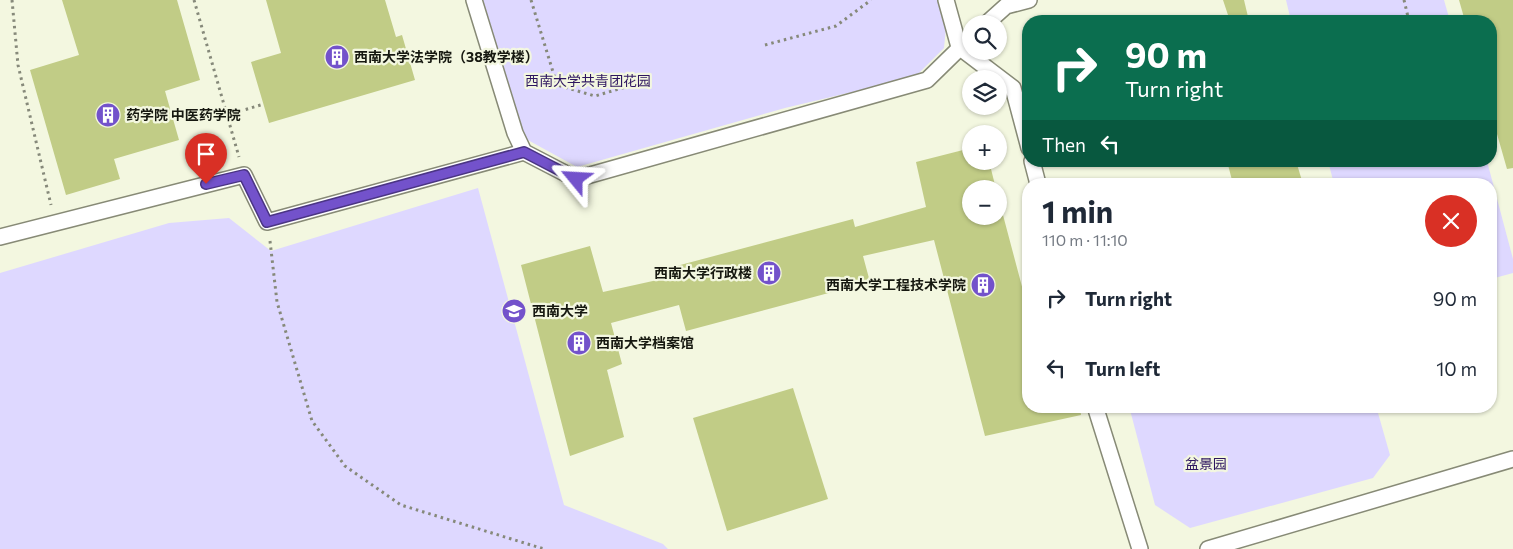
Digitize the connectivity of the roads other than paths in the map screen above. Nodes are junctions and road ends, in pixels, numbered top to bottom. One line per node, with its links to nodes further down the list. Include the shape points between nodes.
1 (474, 0): 8 (lane, via 515,133)
2 (946, 0): 6 (lane)
3 (1029, 0): 4 (lane, via 1006,6)
4 (996, 15)
5 (962, 44): 6 (lane)
6 (959, 47): 7 (lane, via 1013,88); 8 (lane, via 927,80 576,179)
7 (1022, 122)
8 (524, 152): 9 (lane, via 267,222 244,175)
9 (0, 236)
10 (1098, 413): 12 (lane)
11 (1513, 459): 13 (lane)
12 (1140, 549)
13 (1208, 549)

